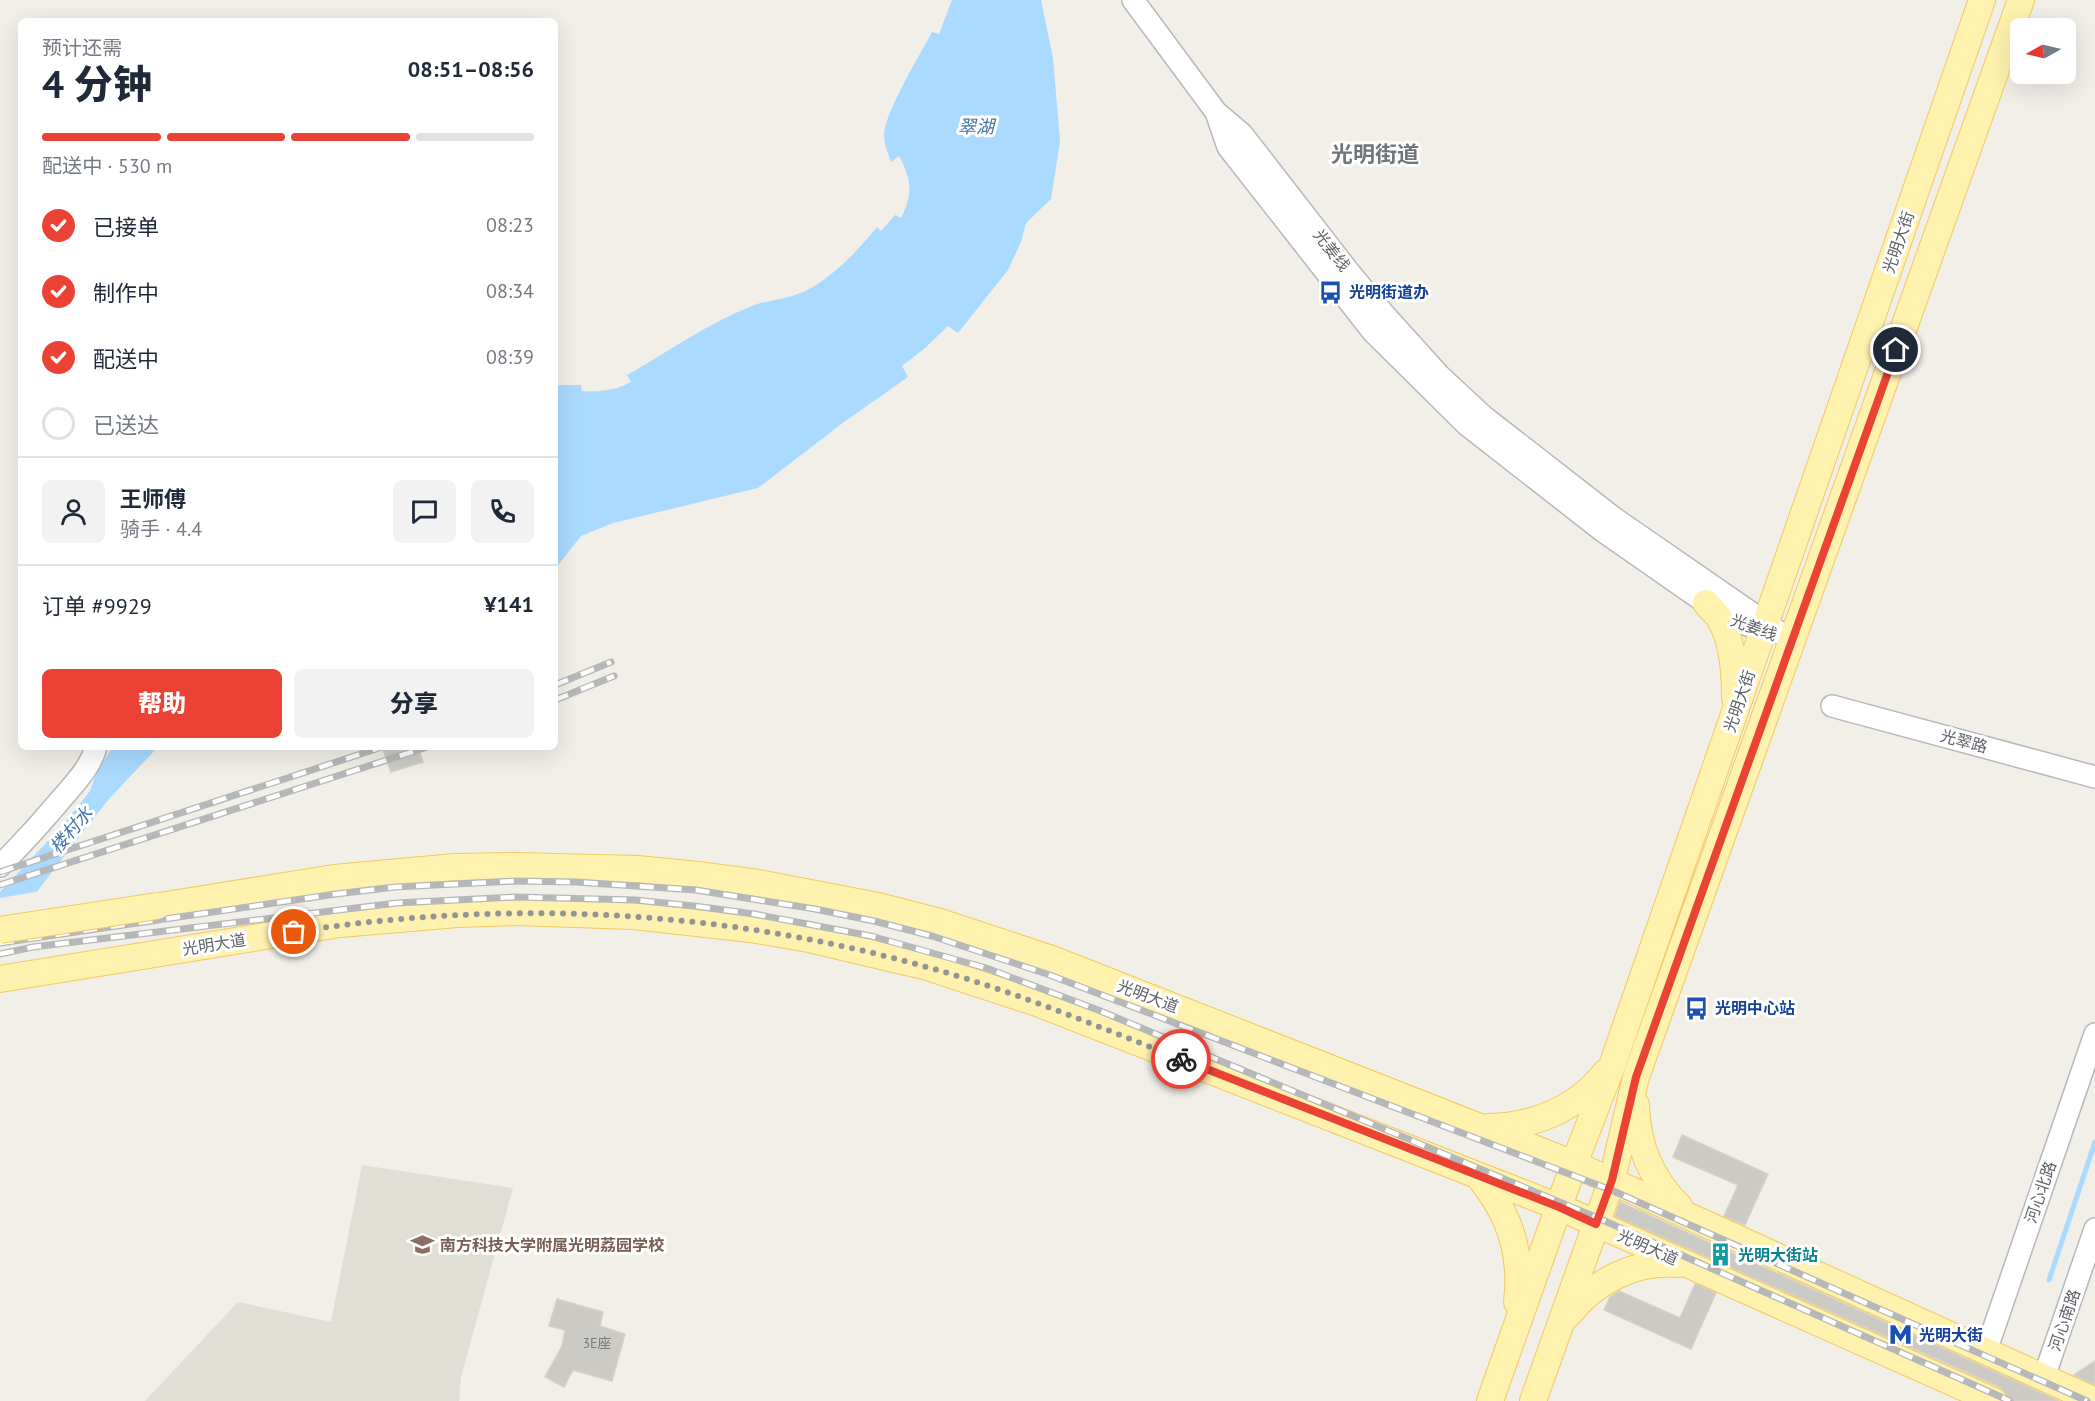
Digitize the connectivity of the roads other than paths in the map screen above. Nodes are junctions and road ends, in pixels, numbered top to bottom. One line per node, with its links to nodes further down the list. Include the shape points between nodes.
1 (1132, 0): 4 (street, 光姜线)
2 (1982, 0): 6 (main road, 光明大街)
3 (2021, 0): 7 (main road, 光明大街)
4 (1216, 112): 5 (street, 光姜线, via 1228,147 1373,332 1426,387 1467,425 1604,532); 6 (street, 光姜线, via 1242,134 1383,313 1457,392 1614,518)
5 (1706, 603): 6 (street, 光姜线, via 1726,617); 9 (main road, via 1726,634 1735,682)
6 (1765, 627): 7 (street, 光姜线); 9 (main road, 光明大街)
7 (1792, 641): 19 (main road, 光明大街)
8 (1832, 706): 11 (street, 光翠路)
9 (1735, 712): 18 (main road, 光明大街)
10 (95, 750): 12 (street, via 82,775)
11 (2095, 777)
12 (0, 866)
13 (157, 906): 15 (main road, bridge)
14 (30, 926): 20 (main road, 光明大道, via 334,878 455,867 627,869 758,883 878,906 995,939)
15 (0, 930)
16 (0, 979): 22 (main road, 光明大道, via 340,924 457,914 622,915 693,921 867,951 981,983)
17 (2095, 1034): 31 (street, 河心北路)
18 (1613, 1064): 20 (main road, via 1587,1092 1556,1113 1519,1125); 21 (main road, 光明大街)
19 (1636, 1077): 23 (main road, 光明大街); 25 (main road, via 1636,1109 1647,1161 1670,1198)
20 (1481, 1127): 21 (main road, 光明大道)
21 (1574, 1164): 23 (main road, 光明大道); 24 (main road, 光明大街)
22 (1477, 1175): 24 (main road, 光明大道); 29 (main road, via 1498,1203 1515,1244 1519,1270)
23 (1612, 1180): 25 (main road, 光明大道); 26 (main road, 光明大街)
24 (1559, 1207): 26 (main road, 光明大道); 29 (main road, 光明大街)
25 (1690, 1216): 31 (main road, 光明大道)
26 (1596, 1224): 28 (main road, 光明大道); 30 (main road, 光明大街)
27 (2095, 1229): 32 (street, 河心南路)
28 (1689, 1265): 30 (main road, via 1650,1265 1613,1277 1576,1305); 35 (main road, 光明大道)
29 (1516, 1328): 33 (main road, 光明大街)
30 (1558, 1331): 34 (main road, 光明大街)
31 (1986, 1351): 32 (main road, 光明大道)
32 (2044, 1377): 36 (main road, 光明大道)
33 (1490, 1401)
34 (1533, 1401)
35 (1993, 1401)
36 (2095, 1401)

